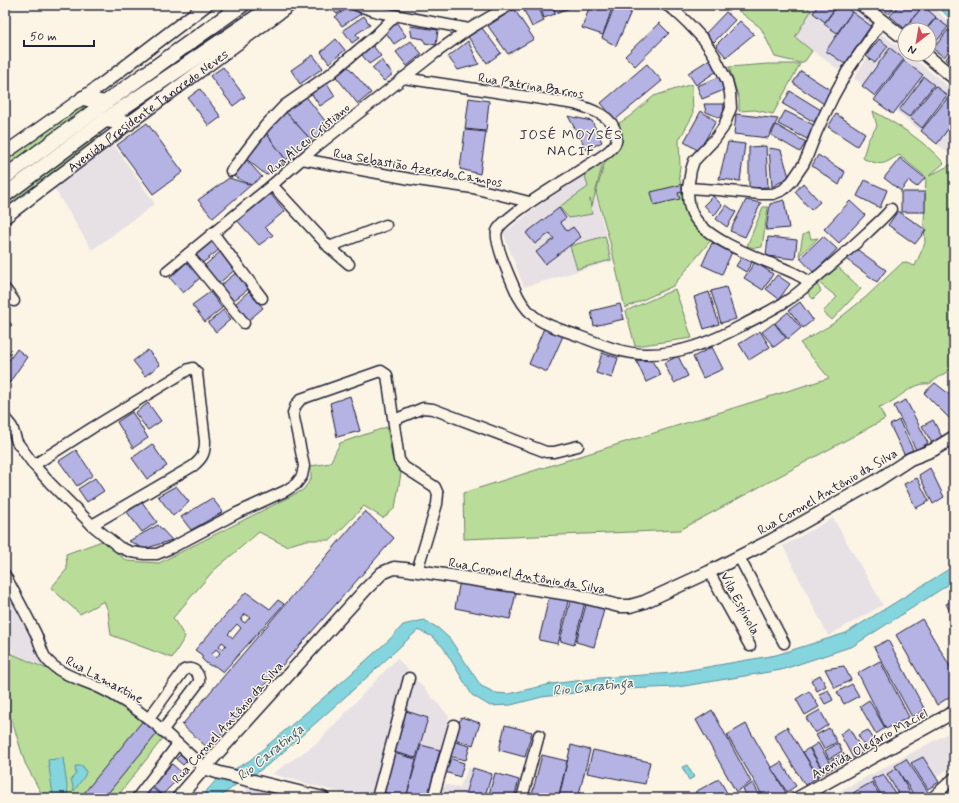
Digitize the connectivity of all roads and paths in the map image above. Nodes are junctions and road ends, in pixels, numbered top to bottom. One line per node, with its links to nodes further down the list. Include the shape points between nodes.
1 (206, 5): 16 (main road)
2 (242, 5): 17 (highway)
3 (274, 5): 18 (highway, Avenida Presidente Tancredo Neves)
4 (290, 5): 19 (main road, Avenida Presidente Tancredo Neves)
5 (356, 5): 9 (street)
6 (510, 5): 11 (street, Rua Alceu Cristiano)
7 (666, 5): 25 (street, via 704,40 727,81 730,93 730,108 723,128 694,161)
8 (862, 5): 10 (main road)
9 (395, 16): 11 (street); 22 (street, via 330,74 285,105)
10 (882, 21): 12 (main road); 25 (street, via 848,70 833,97 803,165 783,190 773,194 760,194)
11 (469, 29): 14 (street, Rua Alceu Cristiano)
12 (897, 33)
13 (935, 62): 15 (main road)
14 (403, 78): 21 (street, Rua Alceu Cristiano); 27 (street, Rua Patrina Barros, via 575,104 597,112 611,123 617,138 612,149)
15 (954, 78)
16 (83, 98): 17 (highway); 20 (main road)
17 (106, 103): 23 (highway)
18 (105, 120): 19 (highway); 26 (highway, Avenida Presidente Tancredo Neves)
19 (129, 123): 29 (main road, Avenida Presidente Tancredo Neves)
20 (5, 154)
21 (302, 159): 24 (street, Rua Alceu Cristiano); 27 (street, Rua Sebastião Azeredo Campos, via 472,188)
22 (231, 171)
23 (5, 177)
24 (272, 185): 31 (street, Rua Alceu Cristiano); 32 (street)
25 (688, 188): 36 (street, via 688,201 692,213 701,226 742,251)
26 (5, 195)
27 (529, 202): 36 (street, Rua Patrina Barros, via 503,223 496,236 498,247 519,297 535,318 547,325 613,348 646,354 674,352 704,344 770,312)
28 (891, 209): 36 (street, Rua Patrina Barros)
29 (5, 217)
30 (386, 225): 32 (street)
31 (213, 233): 33 (street, Rua Alceu Cristiano); 38 (street)
32 (330, 247): 34 (street)
33 (188, 254): 35 (street, Rua Alceu Cristiano); 40 (street)
34 (349, 264)
35 (167, 271)
36 (810, 282)
37 (5, 289): 39 (street)
38 (262, 298)
39 (14, 301)
40 (244, 323)
41 (5, 418): 45 (street, via 12,427 17,442)
42 (394, 420): 44 (street, via 423,408 432,409 546,452); 46 (street, via 387,375 381,371 301,399 296,405 293,412 304,466 302,476 296,484 285,490 157,554 131,552 119,547); 48 (street, via 399,460 404,467 436,487 438,494)
43 (954, 437): 47 (main road, Rua Coronel Antônio da Silva, via 933,450 910,459 878,480)
44 (578, 446)
45 (34, 465): 46 (street); 46 (street, via 189,369 195,370 205,441 203,456 193,466)
46 (92, 525)
47 (739, 557): 49 (main road, Rua Coronel Antônio da Silva); 51 (street)
48 (417, 571): 49 (main road, Rua Coronel Antônio da Silva, via 575,595 619,606 644,602); 61 (main road, Rua Coronel Antônio da Silva, via 394,568 382,573)
49 (709, 572): 52 (street, Vila Espínola)
50 (5, 575): 55 (street, Rua Lamartine, via 46,657 56,667 123,700)
51 (784, 643)
52 (750, 646)
53 (409, 678): 66 (street)
54 (954, 712): 56 (main road, Avenida Olegário Maciel)
55 (149, 718): 58 (street, Rua Lamartine); 58 (street, via 184,670 188,668 198,673 199,682)
56 (948, 720): 69 (main road, Avenida Olegário Maciel)
57 (454, 725): 67 (street)
58 (162, 731): 60 (street, Rua Lamartine)
59 (539, 735): 68 (street)
60 (178, 744): 61 (street, Rua Lamartine); 63 (street)
61 (209, 770): 64 (main road, Rua Coronel Antônio da Silva); 65 (main road)
62 (954, 778): 70 (street)
63 (137, 798)
64 (178, 798)
65 (319, 798)
66 (377, 798)
67 (433, 798)
68 (522, 798)
69 (798, 798)
70 (932, 798)

